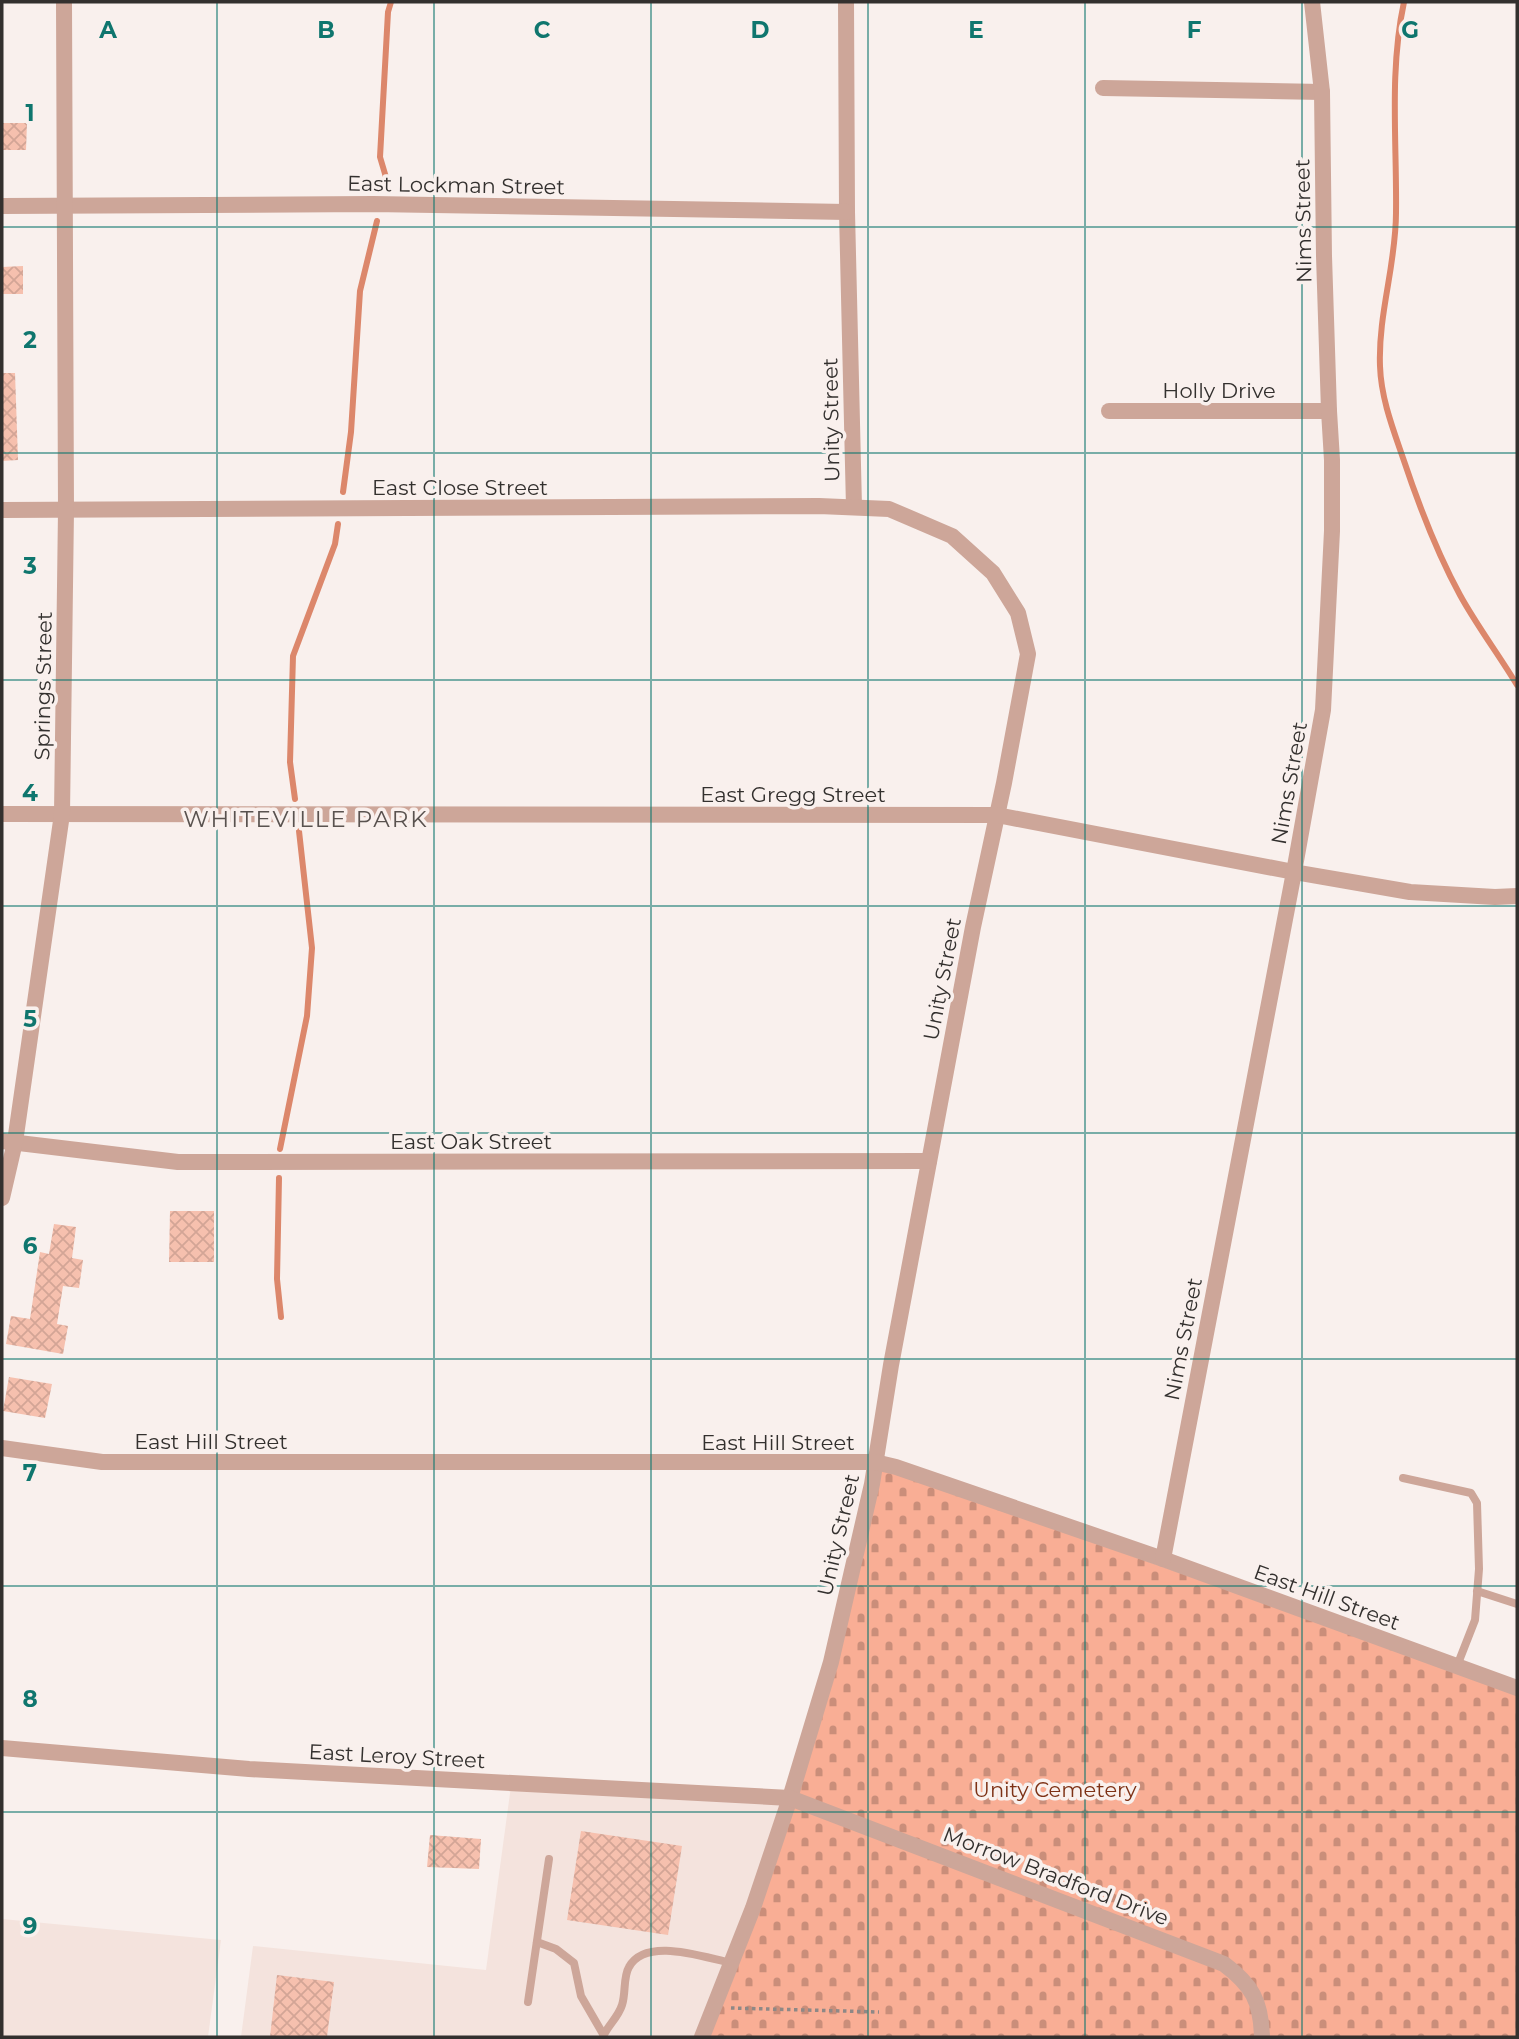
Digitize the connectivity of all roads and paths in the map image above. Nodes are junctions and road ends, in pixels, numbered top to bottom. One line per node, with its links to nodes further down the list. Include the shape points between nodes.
1 (64, 2): 7 (street, Springs Street)
2 (846, 2): 8 (street, Unity Street)
3 (1312, 2): 5 (street, Nims Street)
4 (1103, 88): 5 (street)
5 (1322, 92): 10 (street, Nims Street)
6 (2, 206): 7 (street, East Lockman Street)
7 (64, 206): 8 (street, East Lockman Street, via 373,204); 13 (street, Springs Street)
8 (847, 212): 11 (street, Unity Street)
9 (1110, 411): 10 (street, Holly Drive)
10 (1329, 411): 17 (street, Nims Street, via 1332,531 1323,710)
11 (854, 507): 13 (street, East Close Street); 16 (street, Unity Street, via 889,509 952,536 992,573 1018,613 1028,653)
12 (2, 510): 13 (street, East Close Street)
13 (66, 510): 15 (street, Springs Street)
14 (2, 814): 15 (street, East Gregg Street)
15 (62, 814): 16 (street, East Gregg Street); 19 (street, Springs Street)
16 (998, 815): 17 (street, East Gregg Street); 20 (street, Unity Street)
17 (1294, 872): 18 (street, East Gregg Street, via 1410,892); 25 (street, Nims Street)
18 (1517, 896)
19 (8, 1142): 20 (street, East Oak Street, via 178,1162); 21 (street, Springs Street)
20 (929, 1161): 23 (street, Unity Street)
21 (2, 1198)
22 (2, 1448): 23 (street, East Hill Street, via 102,1462)
23 (875, 1462): 25 (street, East Hill Street); 31 (street, Unity Street, via 831,1662)
24 (1403, 1478): 26 (lane, via 1471,1493 1478,1503)
25 (1163, 1559): 28 (street, East Hill Street)
26 (1477, 1591): 27 (lane); 28 (lane, via 1475,1620)
27 (1517, 1604)
28 (1457, 1666): 29 (street, East Hill Street)
29 (1517, 1688)
30 (2, 1748): 31 (street, East Leroy Street, via 249,1769)
31 (790, 1798): 34 (street, Unity Street); 40 (street, Morrow Bradford Drive, via 1224,1964 1253,1992)
32 (549, 1859): 33 (lane)
33 (537, 1942): 35 (lane); 38 (lane, via 556,1949 573,1963 581,1996)
34 (732, 1963): 36 (street, Unity Street); 38 (lane, via 662,1950 636,1958 628,1968 617,2017)
35 (528, 2002)
36 (714, 2008): 37 (path); 39 (street, Unity Street)
37 (879, 2012)
38 (603, 2036)
39 (702, 2037)
40 (1262, 2037)

